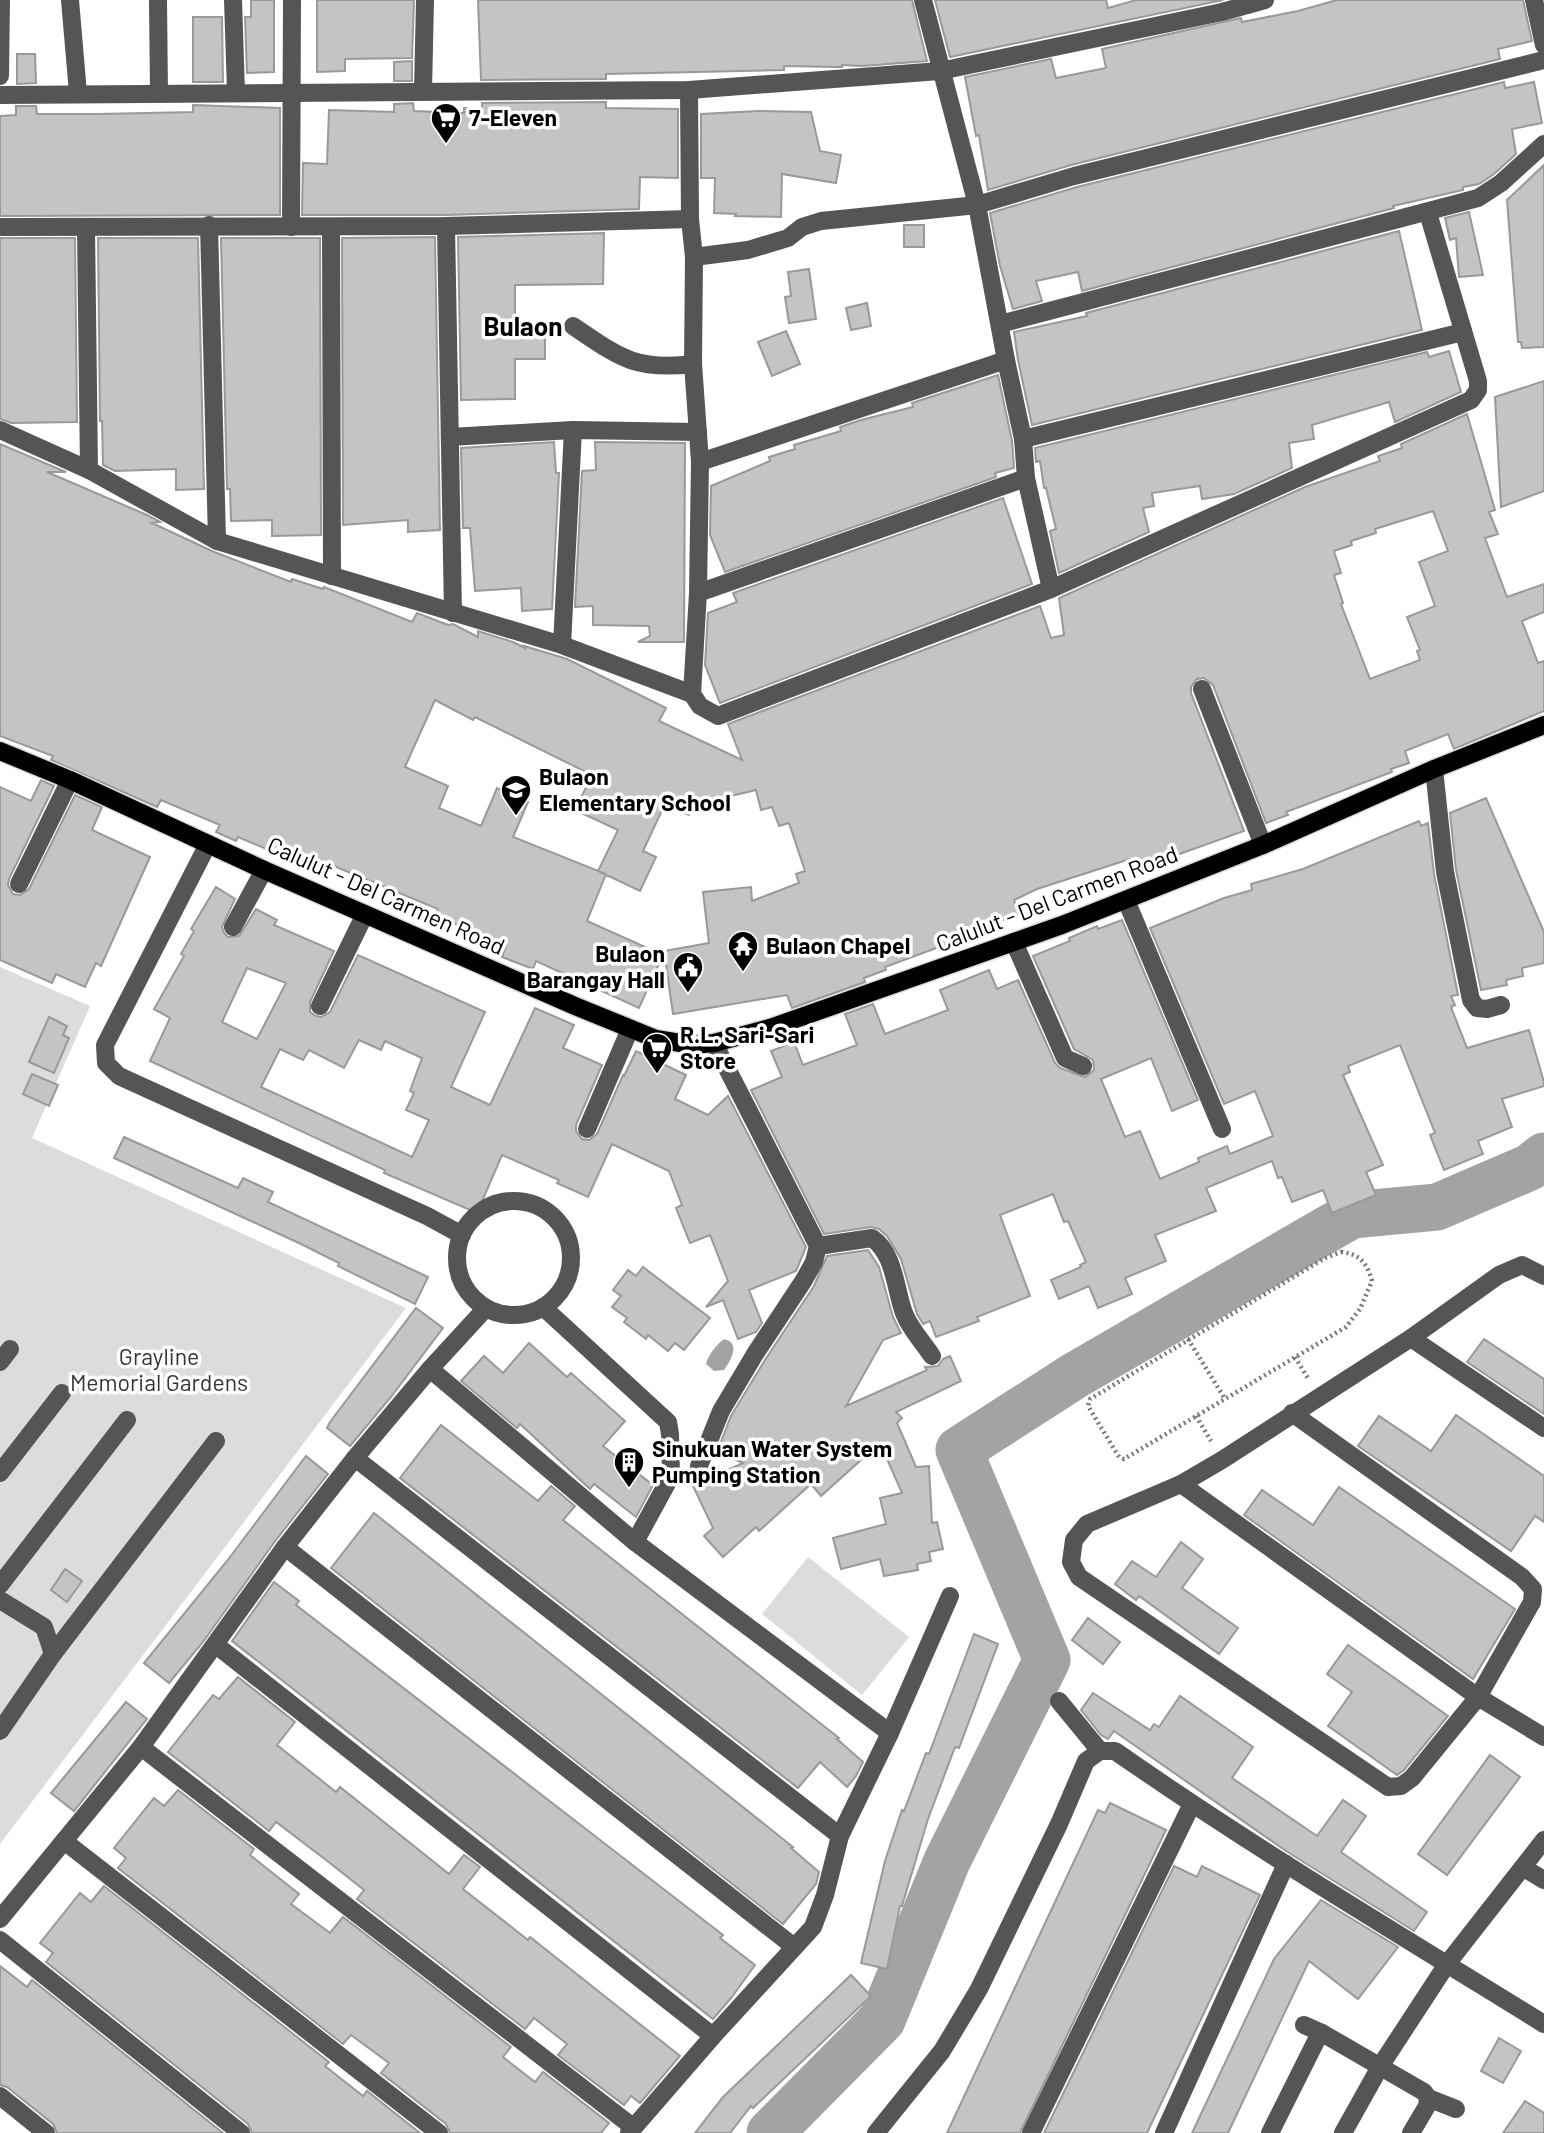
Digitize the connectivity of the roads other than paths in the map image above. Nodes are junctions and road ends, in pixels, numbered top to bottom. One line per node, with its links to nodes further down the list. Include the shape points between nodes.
1 (1, 0): 13 (street)
2 (70, 0): 18 (street)
3 (158, 0): 19 (street)
4 (233, 0): 16 (street)
5 (292, 0): 17 (street)
6 (425, 0): 15 (street)
7 (923, 0): 12 (street)
8 (1265, 0): 12 (street)
9 (1534, 0): 10 (street)
10 (1544, 45)
11 (1544, 60): 22 (street, via 1074,176)
12 (940, 71): 14 (street); 22 (street)
13 (0, 76)
14 (689, 90): 15 (street); 24 (street)
15 (423, 91): 17 (street)
16 (236, 92): 17 (street); 19 (street)
17 (292, 92): 28 (street)
18 (78, 93): 19 (street); 20 (street)
19 (159, 93)
20 (0, 95)
21 (1544, 144): 23 (street, via 1502,183 1478,198)
22 (977, 205): 31 (street, via 821,221 762,246); 32 (street)
23 (1429, 213): 32 (street); 34 (street)
24 (690, 219): 26 (street); 31 (street)
25 (209, 225): 28 (street); 29 (street); 45 (street)
26 (446, 226): 30 (street); 40 (street)
27 (0, 227): 29 (street)
28 (291, 227): 30 (street)
29 (86, 228): 43 (street)
30 (331, 228): 46 (street)
31 (694, 257): 36 (street)
32 (1000, 324): 35 (street)
33 (573, 326): 36 (street, via 634,362 665,368)
34 (1463, 332): 41 (street); 47 (street, via 1478,381 1479,390 1471,400)
35 (1006, 360): 41 (street); 42 (street)
36 (693, 364): 39 (street)
37 (0, 430): 43 (street)
38 (573, 430): 39 (street); 40 (street); 50 (street)
39 (698, 432): 42 (street)
40 (450, 437): 49 (street)
41 (1023, 439): 44 (street)
42 (700, 462): 48 (street)
43 (89, 470): 45 (street)
44 (1026, 478): 47 (street); 48 (street)
45 (217, 541): 46 (street)
46 (332, 576): 49 (street)
47 (1051, 589): 52 (street, via 718,716 700,706)
48 (698, 593): 52 (street)
49 (453, 613): 50 (street)
50 (562, 645): 52 (street)
51 (1202, 689): 58 (street)
52 (692, 694)
53 (1544, 725): 55 (main road, Calulut - Del Carmen Road)
54 (0, 751): 56 (main road, Calulut - Del Carmen Road)
55 (1434, 769): 58 (main road, Calulut - Del Carmen Road); 65 (street, via 1445,872 1471,1000 1478,1008)
56 (70, 780): 57 (main road, Calulut - Del Carmen Road); 60 (street)
57 (208, 844): 59 (main road, Calulut - Del Carmen Road); 72 (street, via 105,1045 106,1062 119,1076)
58 (1263, 845): 61 (main road, Calulut - Del Carmen Road)
59 (264, 870): 62 (main road, Calulut - Del Carmen Road); 63 (street)
60 (19, 884)
61 (1126, 900): 64 (main road, Calulut - Del Carmen Road); 71 (street)
62 (365, 914): 66 (street); 67 (main road, Calulut - Del Carmen Road)
63 (233, 927)
64 (1014, 942): 68 (main road, Calulut - Del Carmen Road, via 770,1028); 69 (street, via 1065,1058)
65 (1502, 1005)
66 (320, 1006)
67 (630, 1029): 68 (main road, Calulut - Del Carmen Road, via 678,1043); 70 (street)
68 (714, 1043): 73 (street)
69 (1083, 1066)
70 (587, 1129)
71 (1222, 1129)
72 (462, 1235): 75 (street, via 475,1216 495,1204 517,1201 540,1207 554,1217 565,1231 571,1265 556,1297); 76 (street, via 457,1262 466,1289)
73 (818, 1246): 78 (street, via 872,1238 884,1246 904,1313); 86 (street, via 804,1280 721,1411)
74 (1544, 1276): 77 (street, via 1522,1265 1499,1275)
75 (543, 1307): 76 (street, via 524,1314); 89 (street, via 667,1422 671,1476)
76 (486, 1308): 79 (street)
77 (1411, 1338): 81 (street); 83 (street)
78 (932, 1356)
79 (430, 1368): 85 (street); 89 (street)
80 (62, 1393): 87 (street)
81 (1292, 1413): 88 (street); 96 (street, via 1533,1589 1532,1602)
82 (127, 1420): 91 (street)
83 (1544, 1428)
84 (216, 1441): 95 (street)
85 (355, 1458): 90 (street); 104 (street)
86 (699, 1466)
87 (0, 1473)
88 (1181, 1484): 96 (street); 96 (street, via 1087,1524 1074,1540 1071,1562 1079,1577 1388,1787 1401,1786 1412,1778)
89 (635, 1542): 99 (street)
90 (285, 1547): 94 (street); 112 (street)
91 (0, 1585)
92 (950, 1595): 99 (street)
93 (0, 1600): 95 (street, via 44,1627)
94 (216, 1645): 101 (street); 117 (street)
95 (53, 1654): 98 (street)
96 (1478, 1697): 100 (street)
97 (1059, 1701): 102 (street)
98 (0, 1731)
99 (890, 1733): 104 (street)
100 (1544, 1737)
101 (141, 1747): 106 (street); 122 (street)
102 (1100, 1751): 103 (street, via 1115,1751); 126 (street, via 1086,1761 990,1965 948,2041)
103 (1192, 1804): 107 (street); 127 (street)
104 (840, 1836): 112 (street, via 813,1927)
105 (1544, 1840): 108 (street)
106 (64, 1841): 110 (street); 125 (street)
107 (1286, 1864): 113 (street); 128 (street)
108 (1524, 1868): 109 (street); 113 (street)
109 (1544, 1880)
110 (0, 1919)
111 (0, 1940): 124 (street)
112 (793, 1946): 117 (street)
113 (1447, 1964): 114 (street); 118 (street)
114 (1544, 2024)
115 (1304, 2025): 116 (street)
116 (1322, 2033): 118 (street); 129 (street)
117 (713, 2036): 122 (street)
118 (1381, 2065): 120 (street); 130 (street)
119 (0, 2096): 123 (street)
120 (1428, 2098): 121 (street); 131 (street)
121 (1457, 2109)
122 (631, 2130)
123 (46, 2133)
124 (240, 2133)
125 (439, 2133)
126 (876, 2133)
127 (1031, 2133)
128 (1164, 2133)
129 (1270, 2133)
130 (1343, 2133)
131 (1411, 2133)

